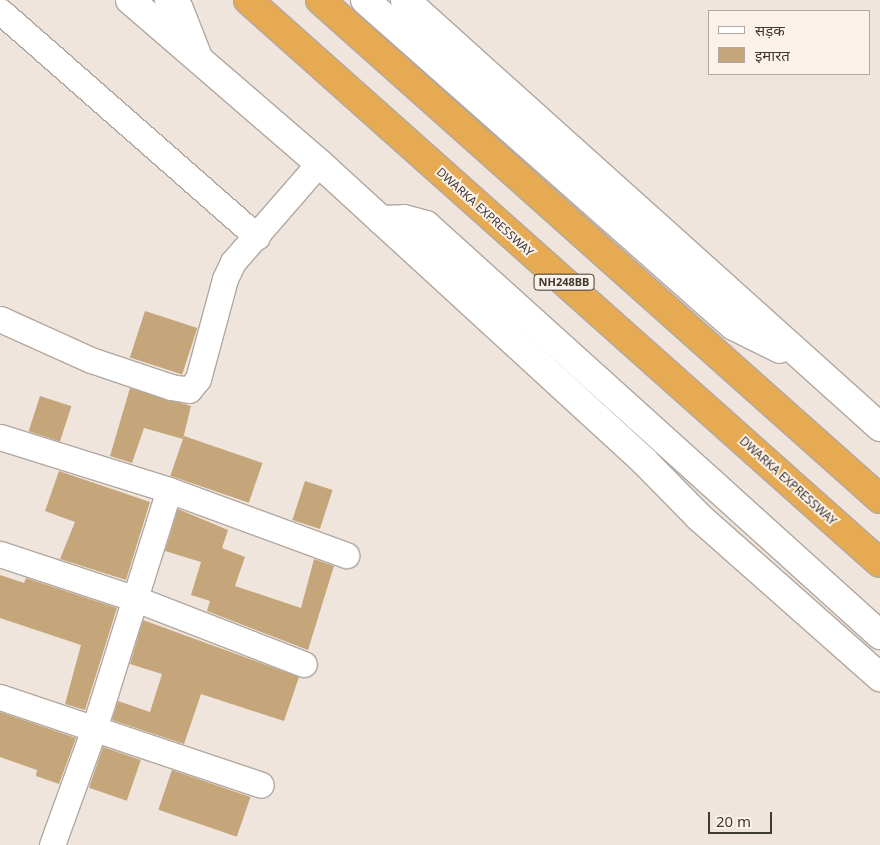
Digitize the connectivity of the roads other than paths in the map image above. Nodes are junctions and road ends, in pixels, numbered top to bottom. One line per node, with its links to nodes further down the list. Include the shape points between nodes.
1 (130, 0): 8 (street)
2 (169, 0): 8 (street, via 179,9)
3 (248, 0): 20 (highway, DWARKA EXPRESSWAY / NH248BB)
4 (320, 0): 17 (highway)
5 (365, 0): 13 (street, via 734,326)
6 (405, 0): 13 (street)
7 (0, 11): 11 (street)
8 (199, 58): 9 (street)
9 (319, 163): 10 (street); 11 (street)
10 (381, 220): 22 (street, via 404,219 426,225); 24 (street, via 645,462 699,517)
11 (257, 237): 12 (street, via 242,251 225,279 198,379 188,390 171,388 91,360)
12 (0, 319)
13 (811, 364): 14 (street)
14 (880, 426)
15 (0, 438): 16 (street)
16 (169, 490): 19 (street); 21 (street)
17 (880, 499)
18 (0, 554): 21 (street)
19 (346, 555)
20 (880, 563)
21 (136, 599): 23 (street); 26 (street)
22 (880, 635)
23 (304, 664)
24 (880, 677)
25 (0, 697): 26 (street)
26 (94, 729): 27 (street); 28 (street)
27 (261, 785)
28 (58, 844)

